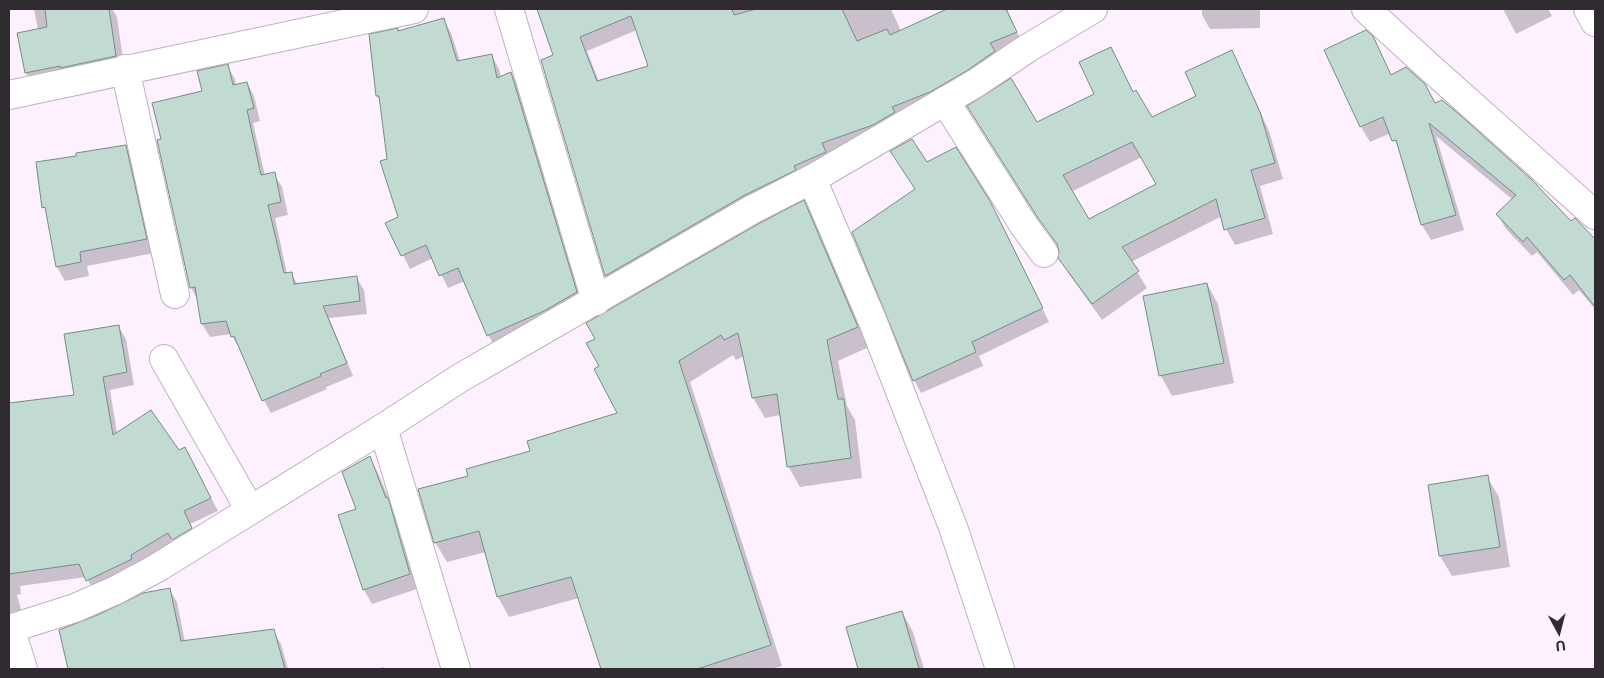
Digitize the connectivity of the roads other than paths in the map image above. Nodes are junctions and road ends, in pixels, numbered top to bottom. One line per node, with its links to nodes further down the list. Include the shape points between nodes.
1 (414, 9): 7 (street)
2 (509, 9): 14 (street)
3 (1093, 9): 9 (street)
4 (1366, 9): 11 (street)
5 (1588, 9): 6 (street)
6 (1595, 22)
7 (125, 70): 8 (street); 13 (street)
8 (9, 95)
9 (945, 101): 10 (street); 12 (street)
10 (812, 179): 14 (street); 21 (street, via 873,322 953,527)
11 (1595, 215)
12 (1044, 253)
13 (175, 294)
14 (596, 301): 16 (street, via 460,378)
15 (164, 359): 17 (street)
16 (383, 428): 17 (street); 20 (street)
17 (250, 510): 18 (street, via 116,590 75,608)
18 (10, 629): 19 (street)
19 (23, 669)
20 (456, 669)
21 (1000, 669)

